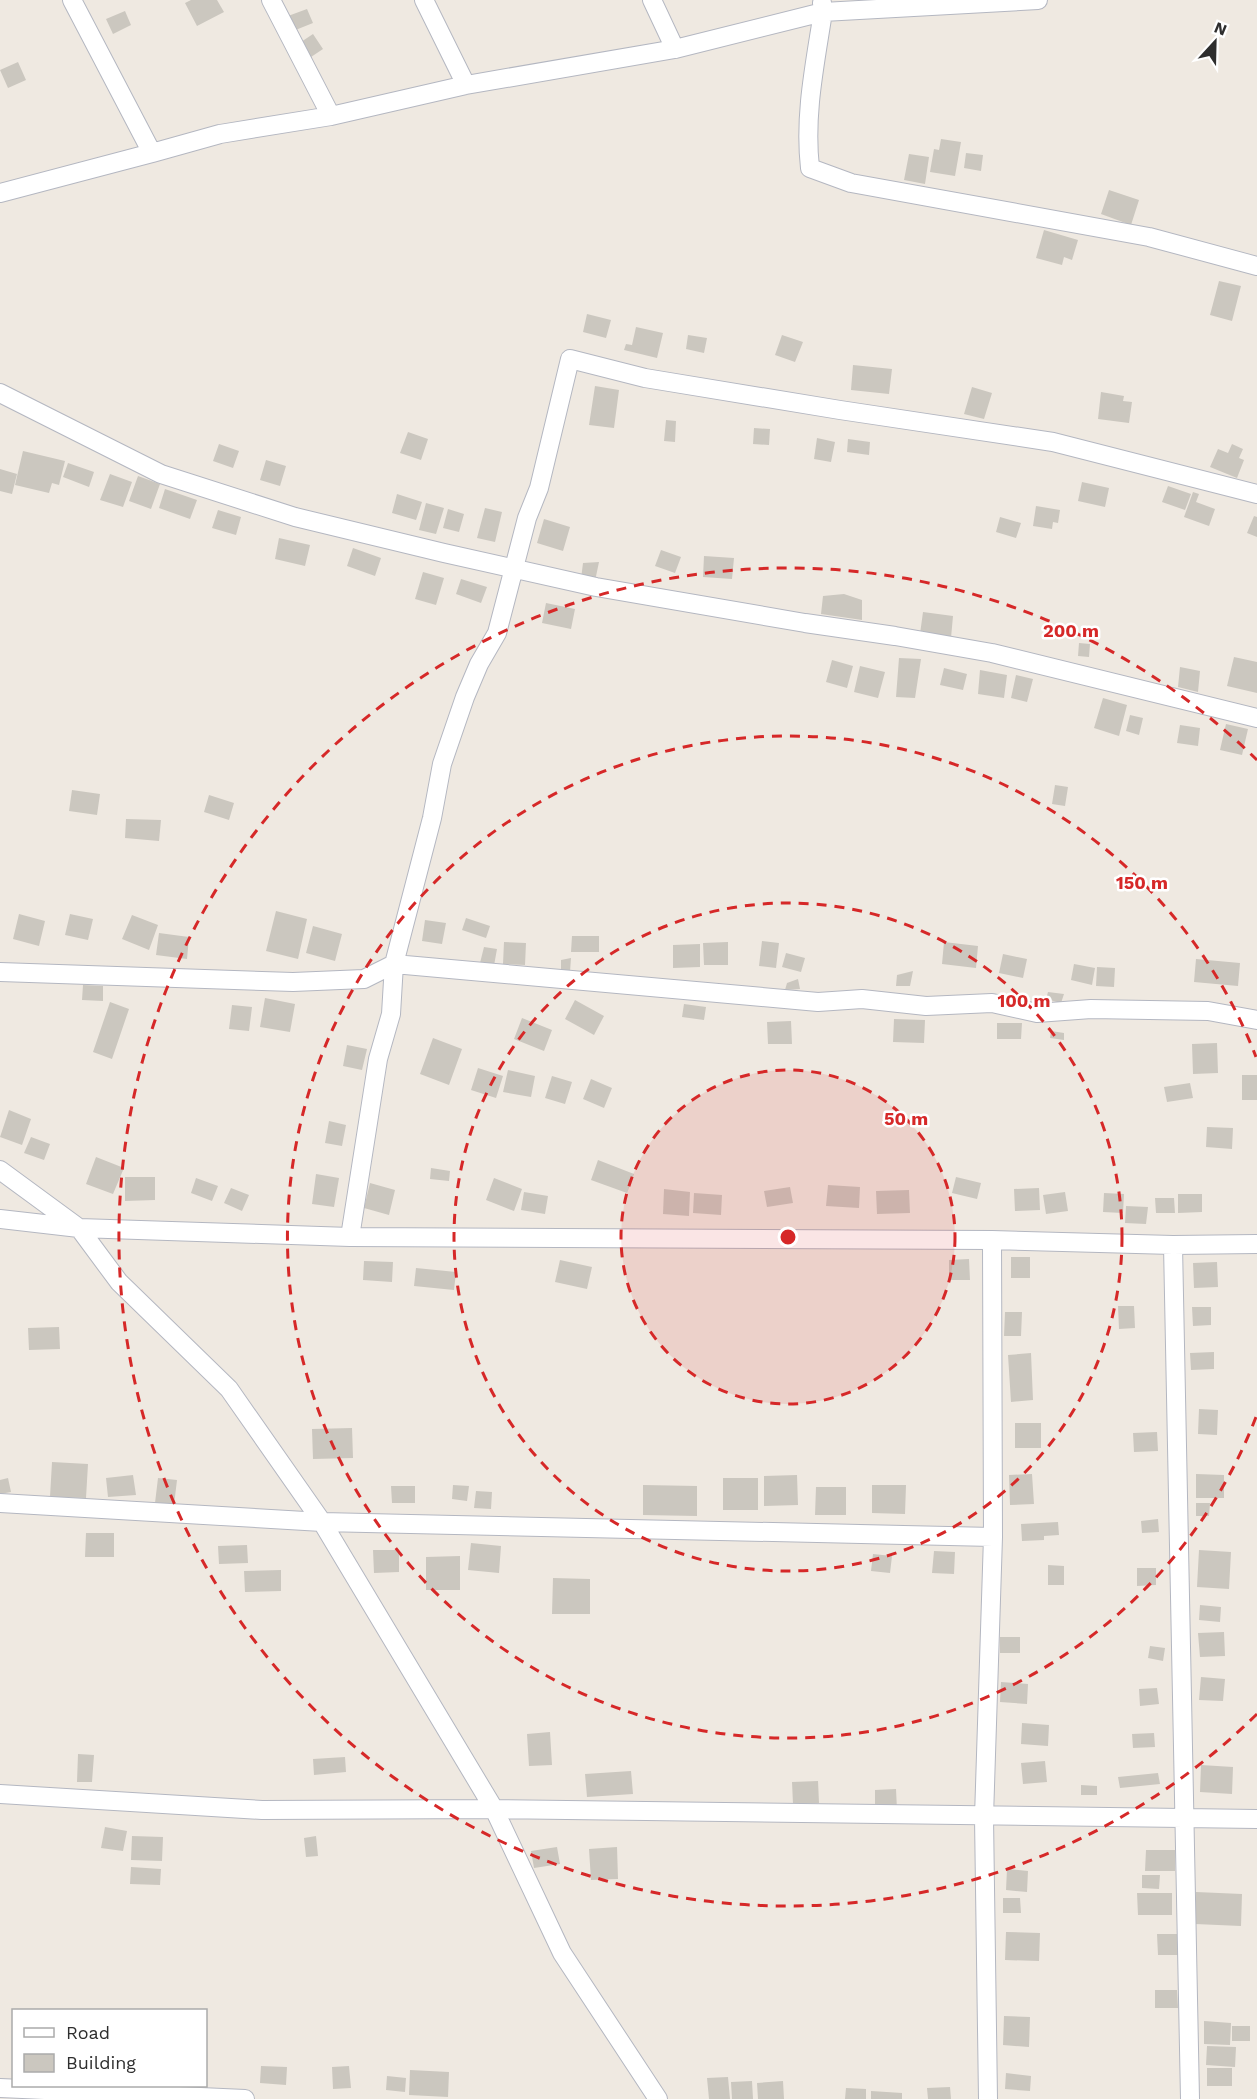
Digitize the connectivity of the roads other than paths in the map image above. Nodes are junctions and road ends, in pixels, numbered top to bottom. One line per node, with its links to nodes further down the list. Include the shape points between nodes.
1 (72, 0): 10 (street)
2 (271, 0): 9 (street)
3 (424, 0): 8 (street)
4 (652, 0): 7 (street)
5 (1038, 0): 6 (street)
6 (823, 6): 7 (street); 12 (street, via 810,89 810,168 851,183 1149,237)
7 (675, 49): 8 (street)
8 (465, 85): 9 (street)
9 (331, 116): 10 (street, via 220,134)
10 (152, 153): 11 (street)
11 (0, 193)
12 (1257, 267)
13 (0, 393): 15 (street, via 161,474 295,517)
14 (1257, 494): 15 (street, via 1053,442 656,380 570,359 539,488)
15 (513, 568): 16 (street, via 596,587 992,653); 17 (street, via 497,633 465,697 442,764)
16 (1257, 718)
17 (394, 964): 18 (street, via 364,979 293,982); 19 (street, via 818,1002 862,999 926,1006 992,1003 1036,1013 1091,1009 1208,1011); 23 (street, via 391,1014 378,1059)
18 (0, 972)
19 (1257, 1020)
20 (0, 1170): 22 (street)
21 (0, 1219): 22 (street)
22 (79, 1228): 23 (street); 28 (street, via 119,1282 229,1389)
23 (350, 1237): 24 (street)
24 (992, 1240): 26 (street); 29 (street)
25 (1257, 1244): 26 (street)
26 (1173, 1245): 33 (street)
27 (0, 1503): 28 (street)
28 (322, 1522): 29 (street); 31 (street)
29 (993, 1537): 32 (street)
30 (0, 1794): 31 (street, via 262,1809)
31 (495, 1809): 32 (street); 37 (street, via 562,1953)
32 (984, 1817): 33 (street); 38 (street)
33 (1183, 1818): 34 (street); 39 (street)
34 (1257, 1819)
35 (0, 2088): 36 (street)
36 (246, 2099)
37 (658, 2099)
38 (988, 2099)
39 (1190, 2099)

